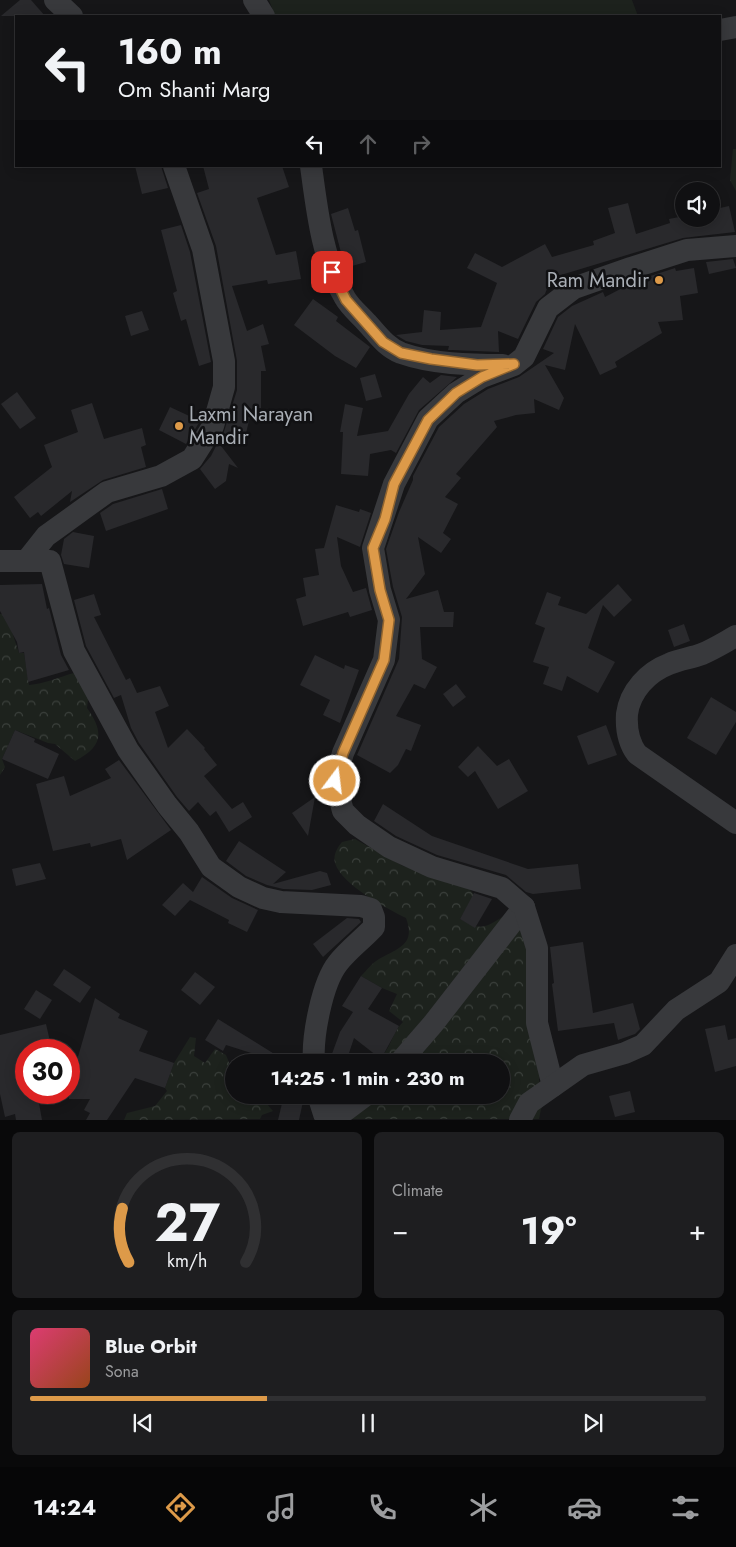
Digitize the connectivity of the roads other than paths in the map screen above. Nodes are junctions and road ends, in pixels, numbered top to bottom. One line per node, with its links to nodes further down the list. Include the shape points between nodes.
1 (55, 0): 3 (street)
2 (254, 0): 4 (street)
3 (71, 15)
4 (263, 15)
5 (736, 27): 6 (street)
6 (721, 30)
7 (174, 167): 11 (street, via 203,249 224,361 224,387 214,426 192,459 161,476 107,492 46,536)
8 (311, 167): 10 (street, via 317,210 332,272 346,300 383,342 401,353 431,359 477,365)
9 (736, 246): 10 (street, via 688,250 574,288 548,308 524,357)
10 (514, 364): 15 (street, via 482,377 456,393 428,420 394,484 373,548 389,620 384,660 343,753 335,781 343,811 357,825 390,847 432,867 502,888)
11 (27, 560): 12 (street); 17 (street, via 50,561 74,652 128,750 211,867 263,898 371,909 374,927 339,962 329,977)
12 (0, 561)
13 (736, 636): 14 (street, via 702,654 669,664 650,674 634,692 627,719 631,745 637,754)
14 (736, 823)
15 (524, 907): 18 (street); 19 (street, via 537,948 537,1023)
16 (736, 955): 19 (street, via 718,982 676,1010 643,1045 583,1065)
17 (313, 1054)
18 (407, 1054)
19 (552, 1086): 22 (street, via 528,1103)
20 (321, 1104): 21 (street, via 324,1114 346,1110)
21 (354, 1104)
22 (520, 1120)

